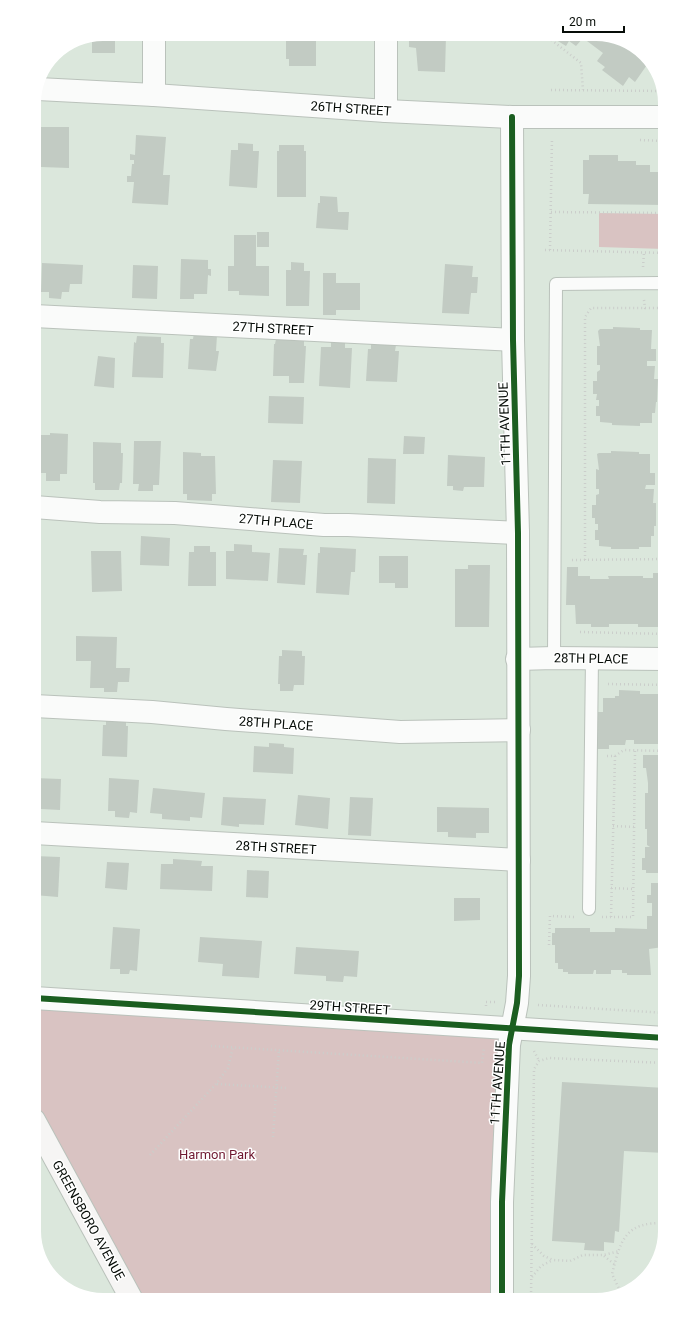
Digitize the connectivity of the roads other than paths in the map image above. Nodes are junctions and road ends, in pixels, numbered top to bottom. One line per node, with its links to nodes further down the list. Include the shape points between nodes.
1 (154, 41): 4 (street)
2 (386, 41): 5 (street)
3 (43, 89): 4 (street, 26TH STREET)
4 (154, 94): 5 (street, 26TH STREET)
5 (386, 111): 6 (street, 26TH STREET)
6 (512, 117): 7 (street, 26TH STREET); 10 (street, 11TH AVENUE)
7 (658, 117)
8 (658, 283): 13 (lane, via 556,284)
9 (41, 316): 10 (street, 27TH STREET)
10 (513, 340): 12 (street, 11TH AVENUE)
11 (41, 508): 12 (street, 27TH PLACE, via 100,512 175,513 324,525)
12 (518, 533): 15 (street, 11TH AVENUE)
13 (554, 658): 14 (street, 28TH PLACE); 15 (street, 28TH PLACE)
14 (592, 658): 16 (street, 28TH PLACE); 21 (lane)
15 (517, 659): 18 (street, 11TH AVENUE)
16 (658, 659)
17 (41, 706): 18 (street, 28TH PLACE, via 152,712 400,732)
18 (518, 730): 20 (street, 11TH AVENUE)
19 (41, 833): 20 (street, 28TH STREET)
20 (518, 860): 23 (street, 11TH AVENUE, via 519,976)
21 (588, 914)
22 (41, 998): 23 (street, 29TH STREET)
23 (513, 1028): 24 (street, 29TH STREET); 27 (street, 11TH AVENUE, via 509,1045 502,1194)
24 (658, 1038)
25 (41, 1133): 26 (main road, GREENSBORO AVENUE)
26 (128, 1293)
27 (502, 1293)

